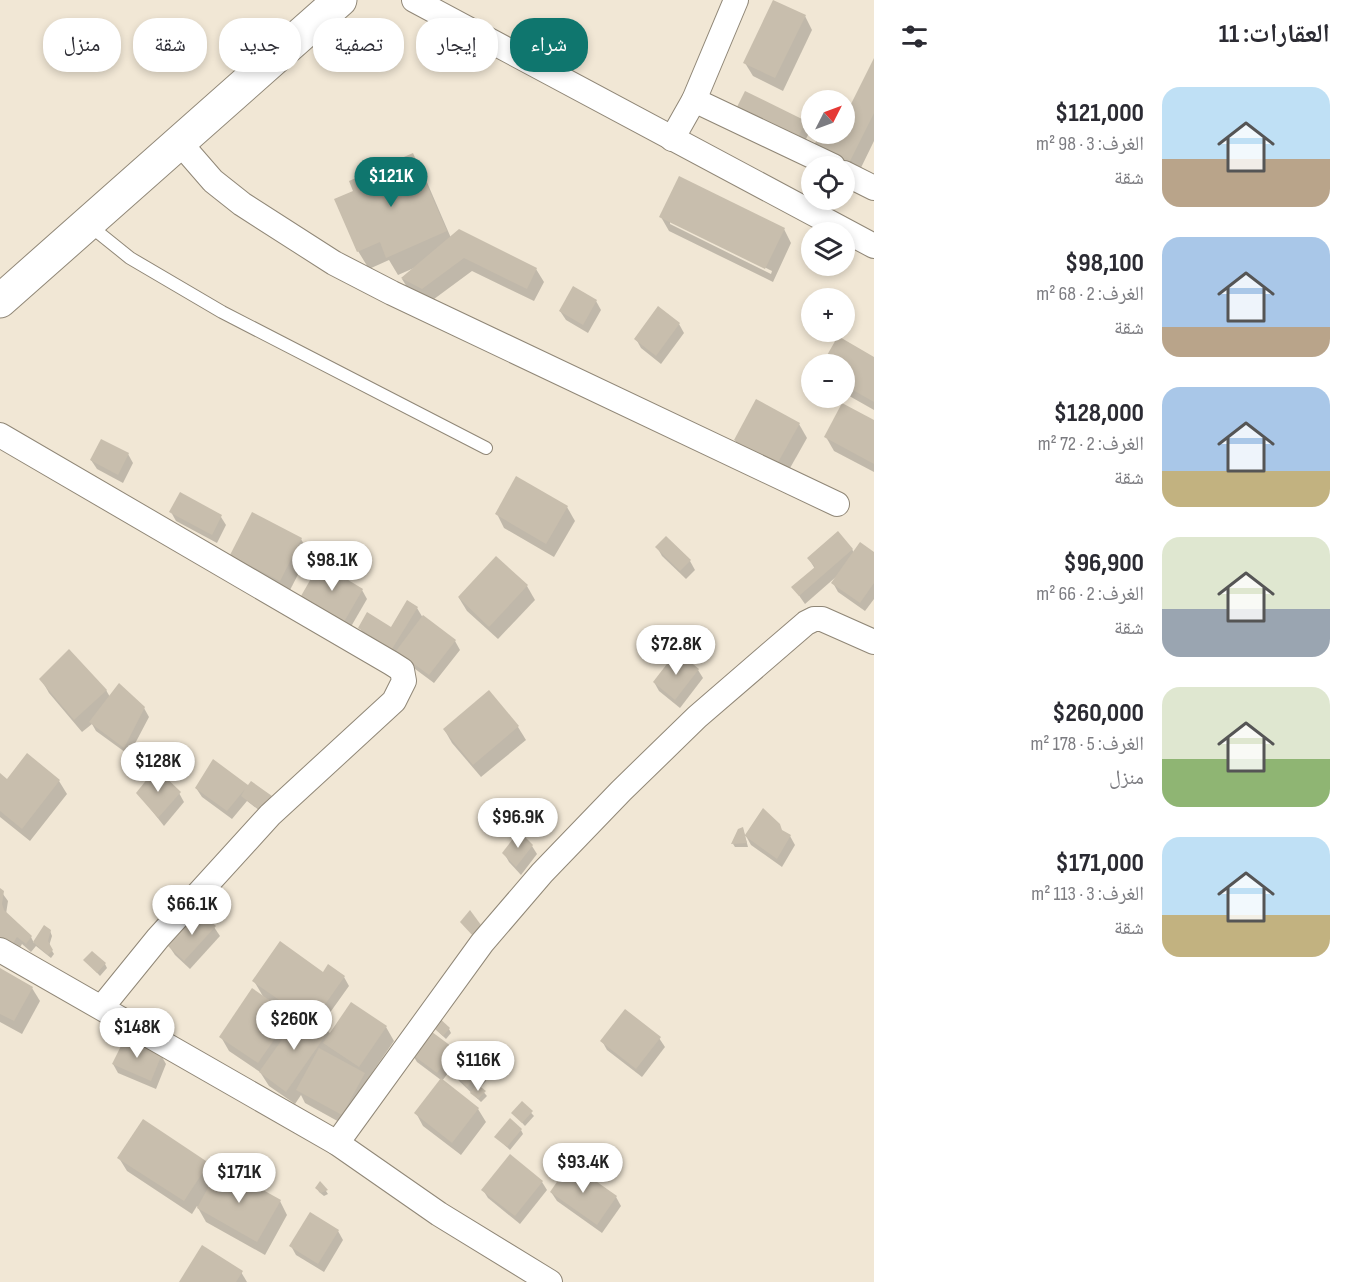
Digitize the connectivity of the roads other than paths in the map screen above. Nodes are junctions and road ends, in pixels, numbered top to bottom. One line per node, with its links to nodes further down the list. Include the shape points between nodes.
1 (340, 0): 6 (main road)
2 (414, 0): 5 (street)
3 (736, 0): 4 (street)
4 (694, 100): 5 (street); 7 (street)
5 (672, 139): 11 (street)
6 (180, 143): 10 (main road); 15 (street, via 213,181 242,204 334,263)
7 (812, 156)
8 (855, 178): 9 (street)
9 (874, 188)
10 (88, 224): 12 (main road); 14 (lane, via 130,258 222,312)
11 (874, 246)
12 (0, 301)
13 (0, 435): 18 (street, via 391,663 402,670 404,681 394,701 270,815 158,938)
14 (486, 448)
15 (837, 504)
16 (874, 642): 19 (street, via 814,619 697,717 542,873 482,943)
17 (0, 950): 18 (street)
18 (102, 1007): 19 (street)
19 (337, 1143): 20 (street, via 439,1214)
20 (549, 1282)

